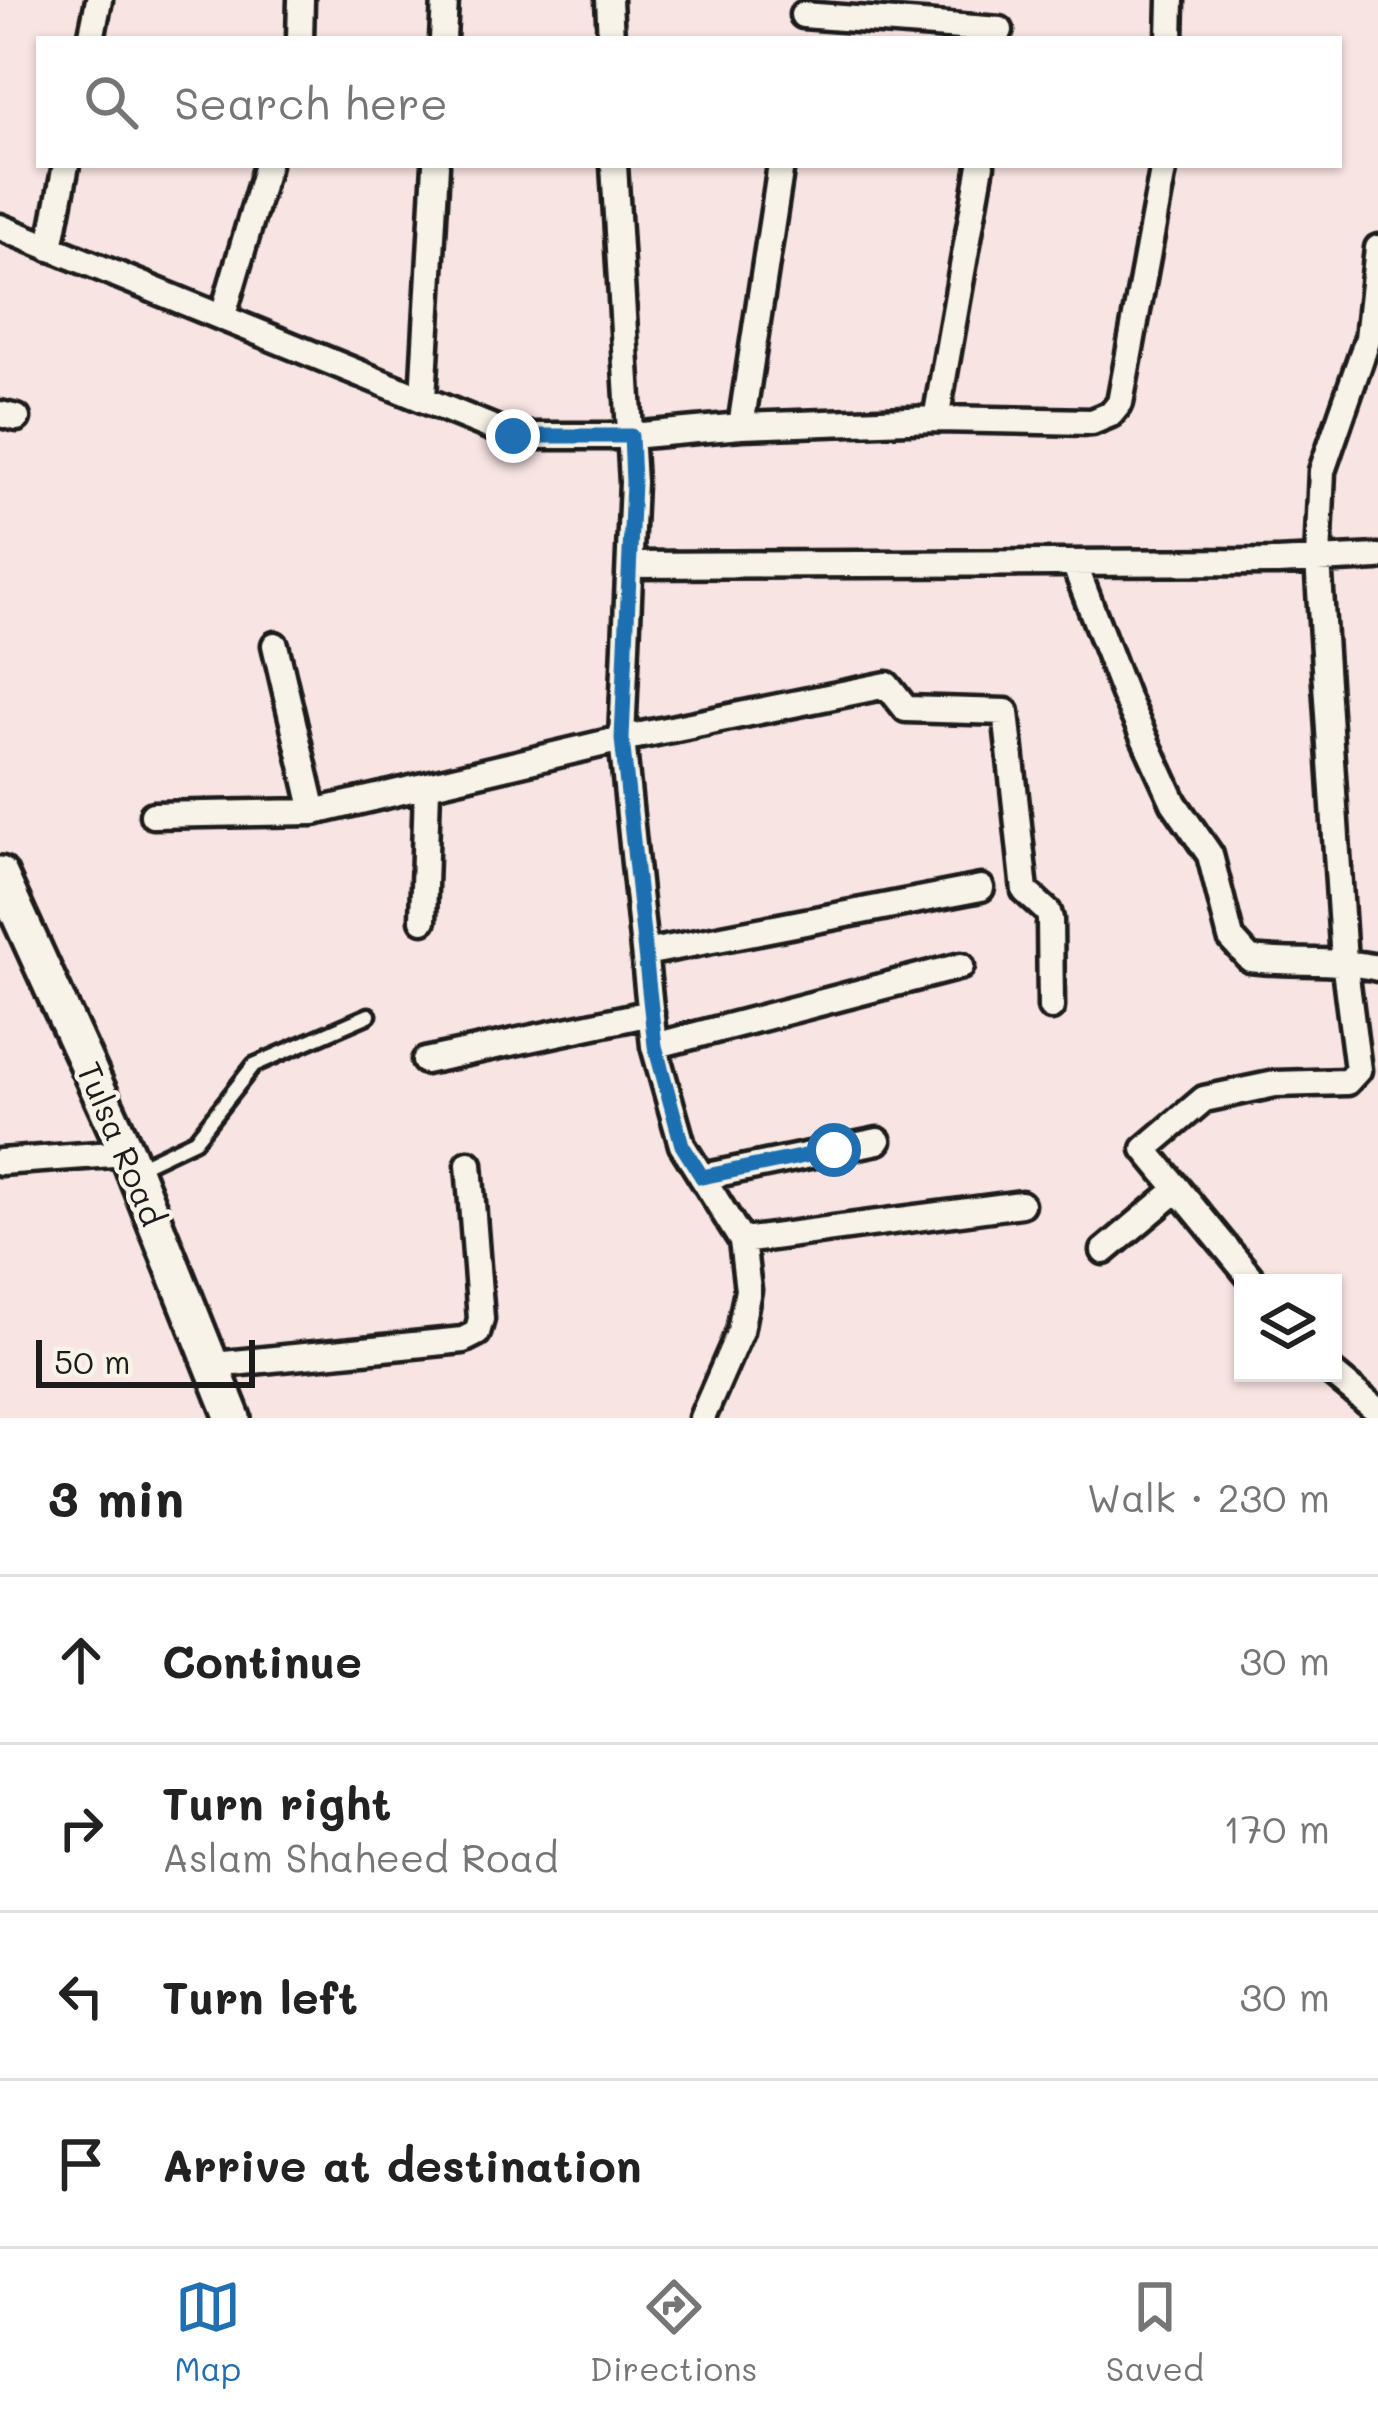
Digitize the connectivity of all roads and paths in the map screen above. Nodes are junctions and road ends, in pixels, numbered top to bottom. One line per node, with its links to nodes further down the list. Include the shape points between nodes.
1 (99, 0): 8 (street)
2 (302, 0): 9 (street)
3 (445, 0): 10 (street)
4 (609, 0): 11 (street)
5 (1171, 0): 12 (street)
6 (802, 18): 7 (street)
7 (1000, 30)
8 (92, 36)
9 (300, 36)
10 (443, 36)
11 (611, 36)
12 (1169, 36)
13 (65, 168): 21 (street)
14 (266, 168): 23 (street)
15 (436, 168): 25 (street)
16 (614, 168): 28 (street)
17 (781, 168): 27 (street)
18 (981, 168): 26 (street)
19 (1163, 168): 26 (street, via 1112,414 1092,422)
20 (0, 227): 21 (street)
21 (50, 248): 23 (street)
22 (1378, 248): 24 (street)
23 (223, 315): 25 (street)
24 (1373, 338): 30 (street, via 1322,471)
25 (423, 398): 28 (street, via 513,436)
26 (936, 418): 27 (street)
27 (741, 426): 28 (street)
28 (631, 436): 32 (street)
29 (1378, 557): 30 (street)
30 (1318, 560): 31 (street); 42 (street)
31 (1074, 563): 32 (street); 42 (street, via 1164,781 1210,855 1231,938 1250,959)
32 (630, 566): 34 (street)
33 (275, 645): 36 (street)
34 (622, 739): 35 (street); 41 (street); 45 (street, via 887,685 906,709 1006,712 1024,891 1050,919)
35 (427, 787): 36 (street); 40 (street)
36 (314, 812): 37 (street)
37 (154, 815)
38 (0, 874): 51 (main road, Tulsa Road)
39 (981, 888): 41 (street)
40 (423, 920)
41 (645, 953): 46 (street)
42 (1344, 961): 44 (street); 55 (street, via 1358,1070 1348,1082 1275,1084 1204,1099 1145,1149)
43 (961, 966): 48 (street)
44 (1378, 968)
45 (1051, 1007)
46 (651, 1013): 48 (street); 49 (street)
47 (369, 1015): 51 (lane, via 254,1065 195,1140)
48 (655, 1046): 54 (street, via 682,1145)
49 (425, 1061)
50 (878, 1141): 54 (street)
51 (130, 1161): 52 (street); 60 (main road, Tulsa Road)
52 (0, 1162)
53 (469, 1164): 60 (street, via 477,1333)
54 (702, 1177): 57 (street)
55 (1178, 1189): 58 (street); 59 (street)
56 (1021, 1204): 57 (street)
57 (742, 1241): 64 (street, via 748,1290 740,1331)
58 (1104, 1250)
59 (1249, 1274)
60 (214, 1365): 63 (main road, Tulsa Road)
61 (1342, 1381): 62 (street)
62 (1378, 1412)
63 (233, 1418)
64 (702, 1418)

